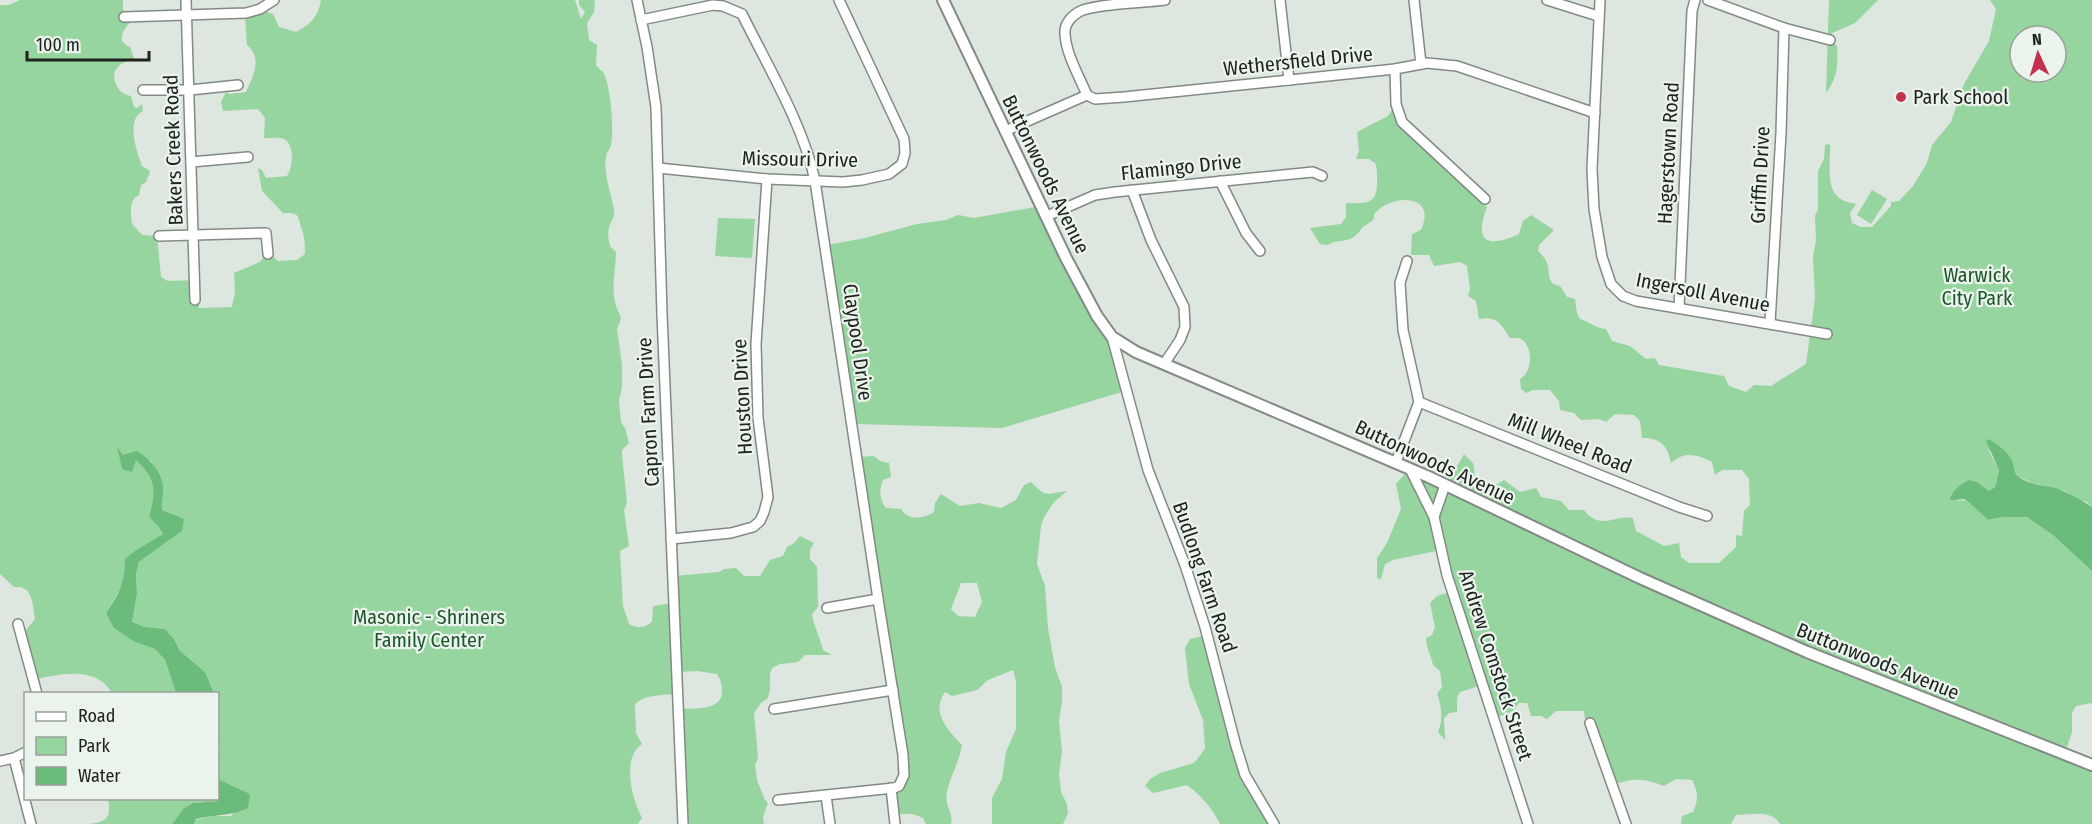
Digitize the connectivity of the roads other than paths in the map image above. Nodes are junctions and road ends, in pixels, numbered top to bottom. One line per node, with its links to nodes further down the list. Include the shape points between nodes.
1 (186, 0): 13 (street, Bakers Creek Road)
2 (274, 0): 13 (street, via 246,13)
3 (637, 0): 16 (street, Capron Farm Drive)
4 (838, 0): 33 (street, Missouri Drive, via 904,139 905,153 902,164 889,174 843,182)
5 (943, 0): 27 (street, Buttonwoods Avenue)
6 (1165, 0): 25 (street, via 1082,10 1071,18 1065,32 1066,42)
7 (1280, 0): 21 (street)
8 (1414, 0): 19 (street)
9 (1547, 0): 14 (street)
10 (1600, 0): 14 (street, Ingersoll Avenue)
11 (1695, 0): 44 (street, Hagerstown Road)
12 (1708, 0): 17 (street)
13 (187, 15): 15 (street); 24 (street, Bakers Creek Road)
14 (1598, 16): 26 (street, Ingersoll Avenue)
15 (124, 17)
16 (641, 20): 30 (street, Capron Farm Drive, via 656,107); 33 (street, Claypool Drive, via 713,5 742,14 811,157)
17 (1784, 28): 18 (street); 45 (street, Griffin Drive)
18 (1830, 40)
19 (1421, 64): 20 (street, Wethersfield Drive); 26 (street, Wethersfield Drive, via 1457,66)
20 (1395, 69): 21 (street, Wethersfield Drive); 36 (street, via 1396,104 1402,122)
21 (1289, 80): 25 (street, Wethersfield Drive, via 1124,97 1095,99)
22 (238, 85): 24 (street)
23 (143, 90): 24 (street)
24 (190, 90): 29 (street, Bakers Creek Road)
25 (1087, 95): 27 (street, Wethersfield Drive)
26 (1595, 113): 44 (street, Ingersoll Avenue, via 1593,200 1607,276 1613,288 1629,299)
27 (1005, 131): 37 (street, Buttonwoods Avenue)
28 (248, 157): 29 (street)
29 (191, 162): 39 (street, Bakers Creek Road)
30 (658, 168): 32 (street, Missouri Drive); 55 (street, Capron Farm Drive)
31 (1322, 176): 34 (street, Flamingo Drive, via 1313,172)
32 (766, 179): 33 (street, Missouri Drive); 55 (street, Houston Drive, via 756,344 758,418 768,497 760,521 753,527)
33 (815, 181): 56 (street, Claypool Drive)
34 (1220, 181): 35 (street, Flamingo Drive); 40 (street, via 1246,233)
35 (1132, 190): 37 (street, Flamingo Drive, via 1095,195); 48 (street, via 1184,307 1185,327)
36 (1485, 200)
37 (1047, 216): 47 (street, Buttonwoods Avenue, via 1097,316)
38 (159, 236): 39 (street)
39 (193, 236): 41 (street, via 266,233); 43 (street, Bakers Creek Road)
40 (1260, 251)
41 (268, 254)
42 (1407, 261): 49 (street, via 1400,283 1403,330)
43 (195, 300)
44 (1679, 308): 45 (street, Ingersoll Avenue)
45 (1770, 323): 46 (street, Ingersoll Avenue)
46 (1827, 333)
47 (1112, 337): 48 (street, Buttonwoods Avenue); 76 (street, Budlong Farm Road, via 1148,470 1205,627 1238,754 1245,775)
48 (1164, 364): 50 (street, Buttonwoods Avenue)
49 (1419, 402): 50 (street); 53 (street, Mill Wheel Road)
50 (1396, 462): 51 (street, Buttonwoods Avenue)
51 (1410, 469): 52 (street, Buttonwoods Avenue); 54 (street, Andrew Comstock Street)
52 (1445, 485): 54 (street); 66 (street, Buttonwoods Avenue, via 1807,652)
53 (1707, 516)
54 (1434, 517): 77 (street, Andrew Comstock Street, via 1447,575)
55 (671, 539): 73 (street, Capron Farm Drive)
56 (878, 599): 57 (street); 59 (street, Claypool Drive)
57 (827, 608)
58 (18, 624): 60 (street)
59 (893, 690): 61 (street); 67 (street, Claypool Drive, via 904,775 899,786)
60 (37, 692)
61 (774, 709)
62 (1590, 723): 78 (street)
63 (24, 753): 64 (street)
64 (14, 758): 65 (street); 69 (street)
65 (0, 761)
66 (2092, 765)
67 (892, 788): 68 (street); 75 (street, Claypool Drive)
68 (826, 796): 71 (street); 74 (street)
69 (24, 797)
70 (25, 800): 72 (street)
71 (778, 800)
72 (31, 824)
73 (683, 824)
74 (830, 824)
75 (895, 824)
76 (1274, 824)
77 (1528, 824)
78 (1626, 824)

